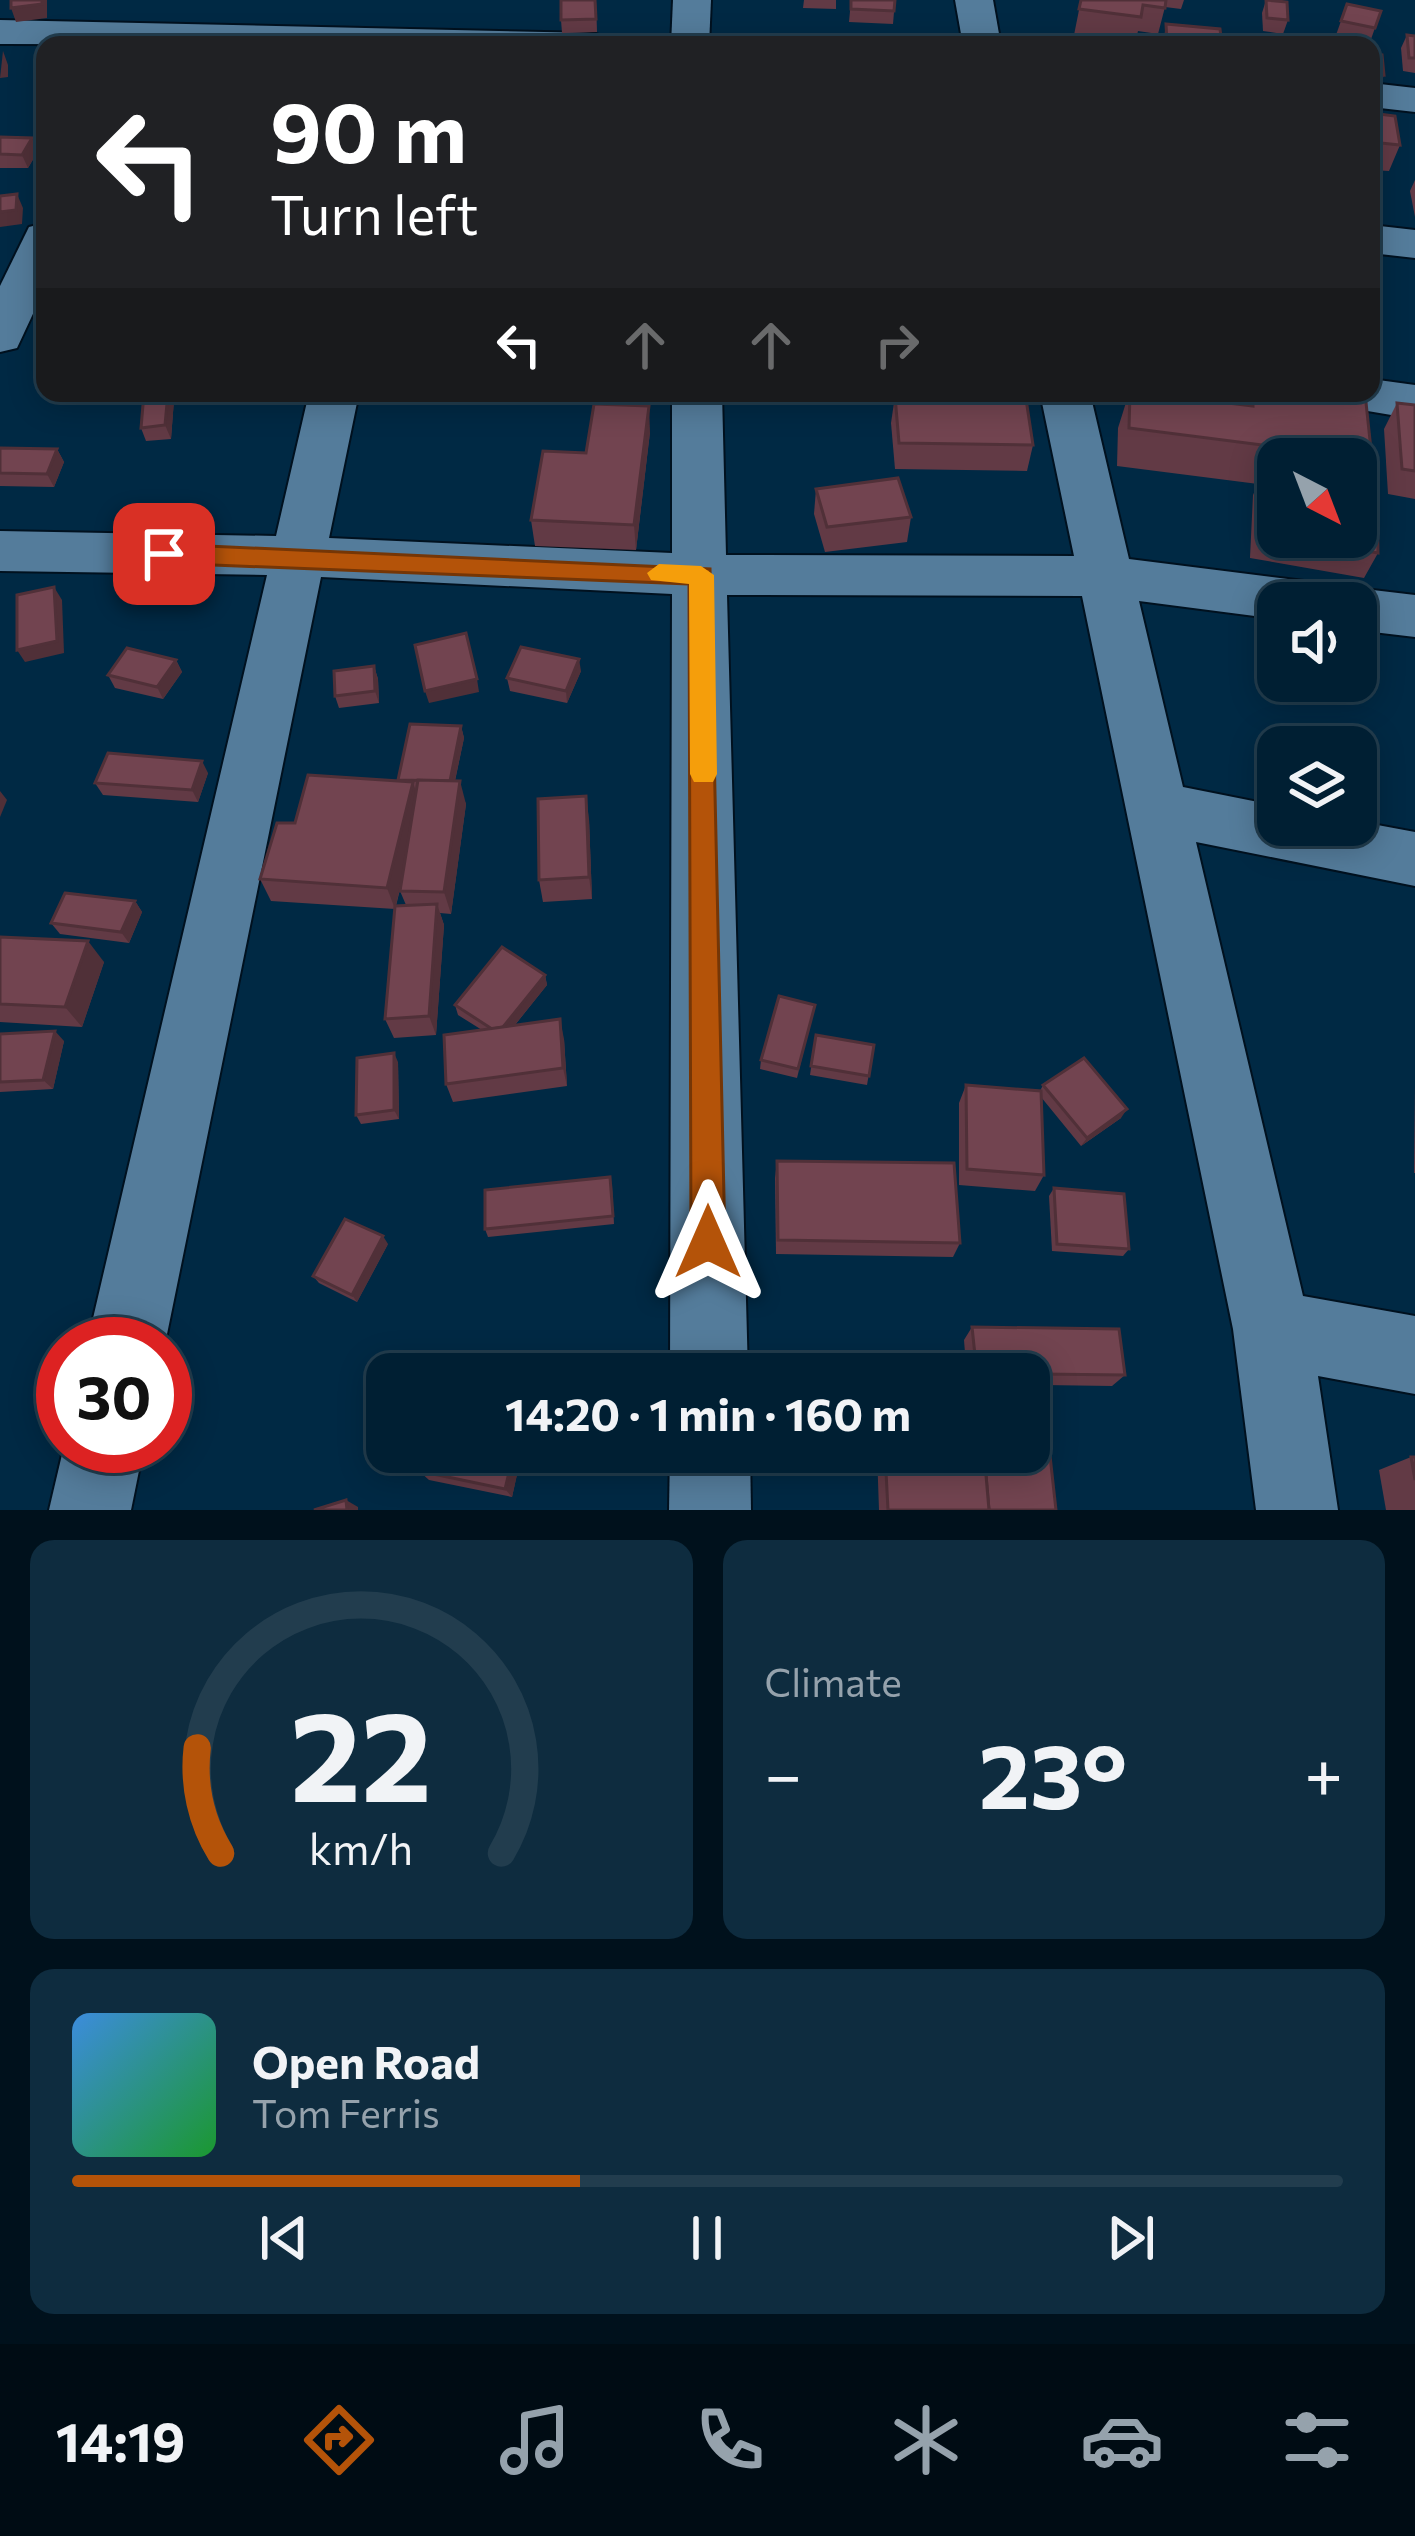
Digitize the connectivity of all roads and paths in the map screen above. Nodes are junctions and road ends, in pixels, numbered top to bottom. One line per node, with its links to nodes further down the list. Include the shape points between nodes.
1 (419, 0): 7 (street)
2 (692, 0): 8 (street)
3 (974, 0): 9 (street)
4 (140, 26): 5 (street); 6 (street)
5 (0, 32)
6 (309, 36)
7 (411, 36)
8 (690, 36)
9 (980, 36)
10 (1380, 96): 11 (street)
11 (1415, 100)
12 (1380, 240): 13 (street)
13 (1415, 244)
14 (36, 257): 15 (street)
15 (0, 337)
16 (1380, 397): 20 (street)
17 (332, 402): 22 (street)
18 (698, 402): 23 (street)
19 (1067, 402): 24 (street)
20 (1415, 402)
21 (0, 550): 22 (street)
22 (298, 556): 23 (street); 30 (street)
23 (701, 575): 24 (street); 32 (street)
24 (1105, 576): 25 (street); 28 (street)
25 (1257, 596)
26 (1377, 611): 27 (street)
27 (1415, 616)
28 (1160, 809): 29 (street); 31 (street)
29 (1415, 859)
30 (132, 1317)
31 (1272, 1329): 33 (street); 38 (street)
32 (709, 1353)
33 (1415, 1354)
34 (98, 1473): 36 (street)
35 (710, 1473): 37 (street)
36 (90, 1510)
37 (710, 1510)
38 (1298, 1510)

